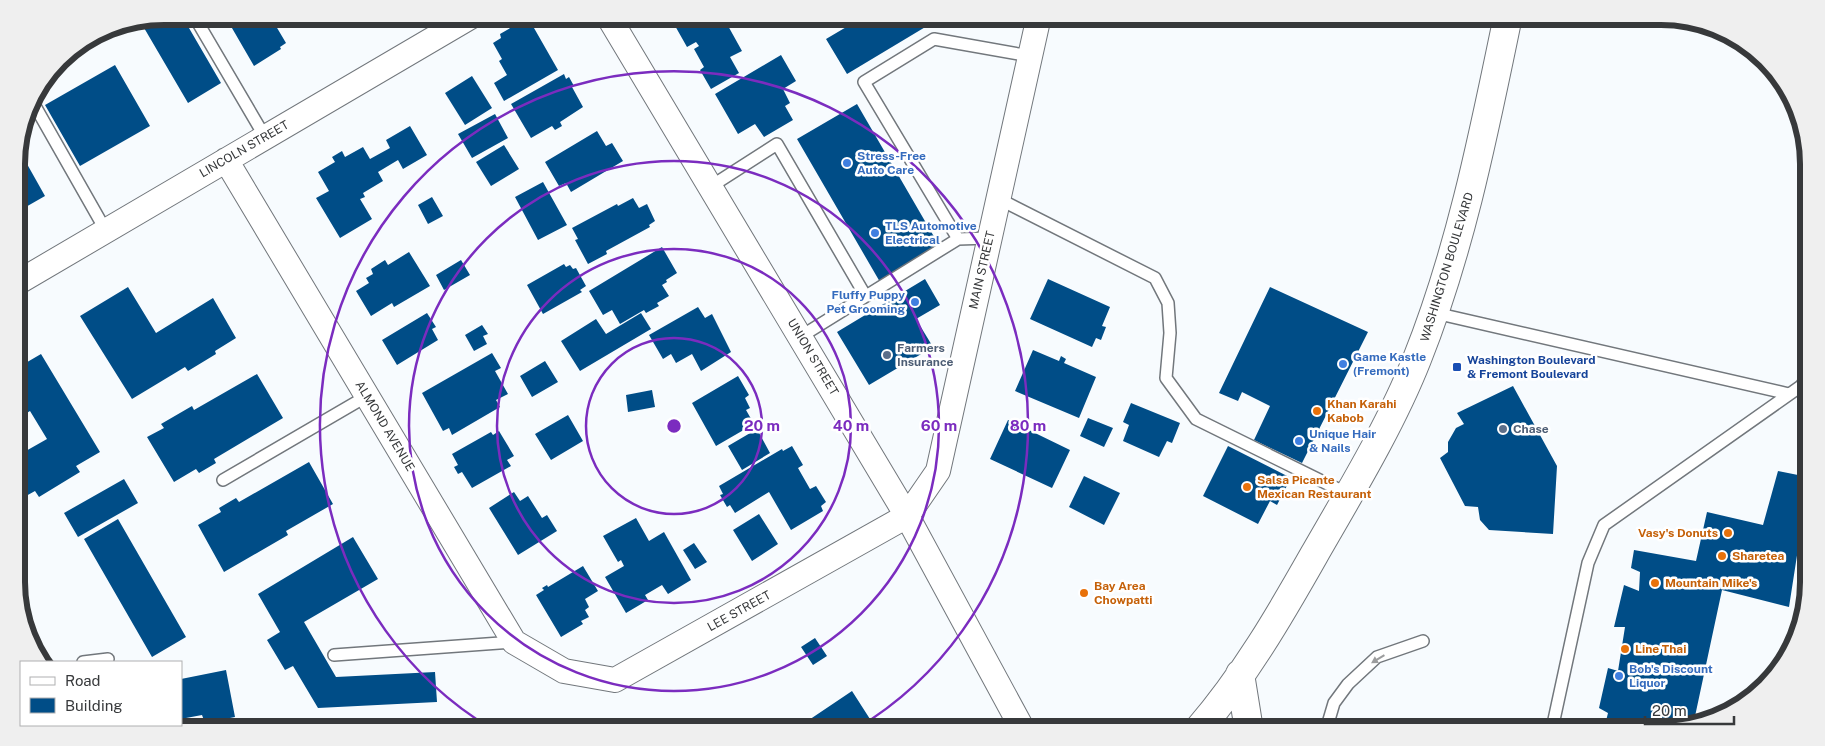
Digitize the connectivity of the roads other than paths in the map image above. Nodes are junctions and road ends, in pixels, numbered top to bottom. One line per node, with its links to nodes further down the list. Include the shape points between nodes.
1 (199, 25): 8 (lane)
2 (613, 25): 10 (street, UNION STREET)
3 (1037, 25): 6 (street, MAIN STREET)
4 (1506, 25): 17 (main road, WASHINGTON BOULEVARD, via 1472,185)
5 (434, 26): 8 (street, LINCOLN STREET)
6 (1030, 56): 11 (street, MAIN STREET); 14 (lane, via 934,39 864,82)
7 (37, 109): 12 (lane)
8 (265, 137): 9 (street, LINCOLN STREET)
9 (226, 160): 12 (street, LINCOLN STREET); 21 (street, ALMOND AVENUE)
10 (710, 187): 16 (lane, via 778,144); 18 (street, UNION STREET)
11 (999, 199): 13 (street, MAIN STREET); 23 (lane, via 1155,278 1168,303 1170,333 1166,378 1196,420)
12 (106, 231): 15 (street, LINCOLN STREET)
13 (989, 238): 14 (lane); 24 (street, MAIN STREET, via 938,471)
14 (958, 239): 16 (lane)
15 (25, 278)
16 (865, 295): 18 (lane)
17 (1435, 313): 20 (lane); 23 (main road, WASHINGTON BOULEVARD, via 1416,362)
18 (800, 337): 24 (street, UNION STREET)
19 (1800, 387): 20 (lane)
20 (1789, 394): 36 (lane, via 1604,525 1588,562)
21 (367, 396): 22 (lane); 26 (street, ALMOND AVENUE)
22 (223, 480)
23 (1348, 494): 31 (main road, WASHINGTON BOULEVARD, via 1293,592)
24 (907, 516): 30 (street, LEE STREET, via 615,680); 32 (street, UNION STREET)
25 (1422, 641): 35 (lane, one-way to 35, via 1377,657 1348,684 1334,703)
26 (514, 642): 27 (lane); 30 (street, ALMOND AVENUE)
27 (334, 656)
28 (108, 659): 29 (lane)
29 (91, 661)
30 (564, 671)
31 (1240, 674): 33 (main road, WASHINGTON BOULEVARD); 34 (main road)
32 (1018, 721)
33 (1205, 721)
34 (1248, 721)
35 (1329, 721)
36 (1554, 721)

